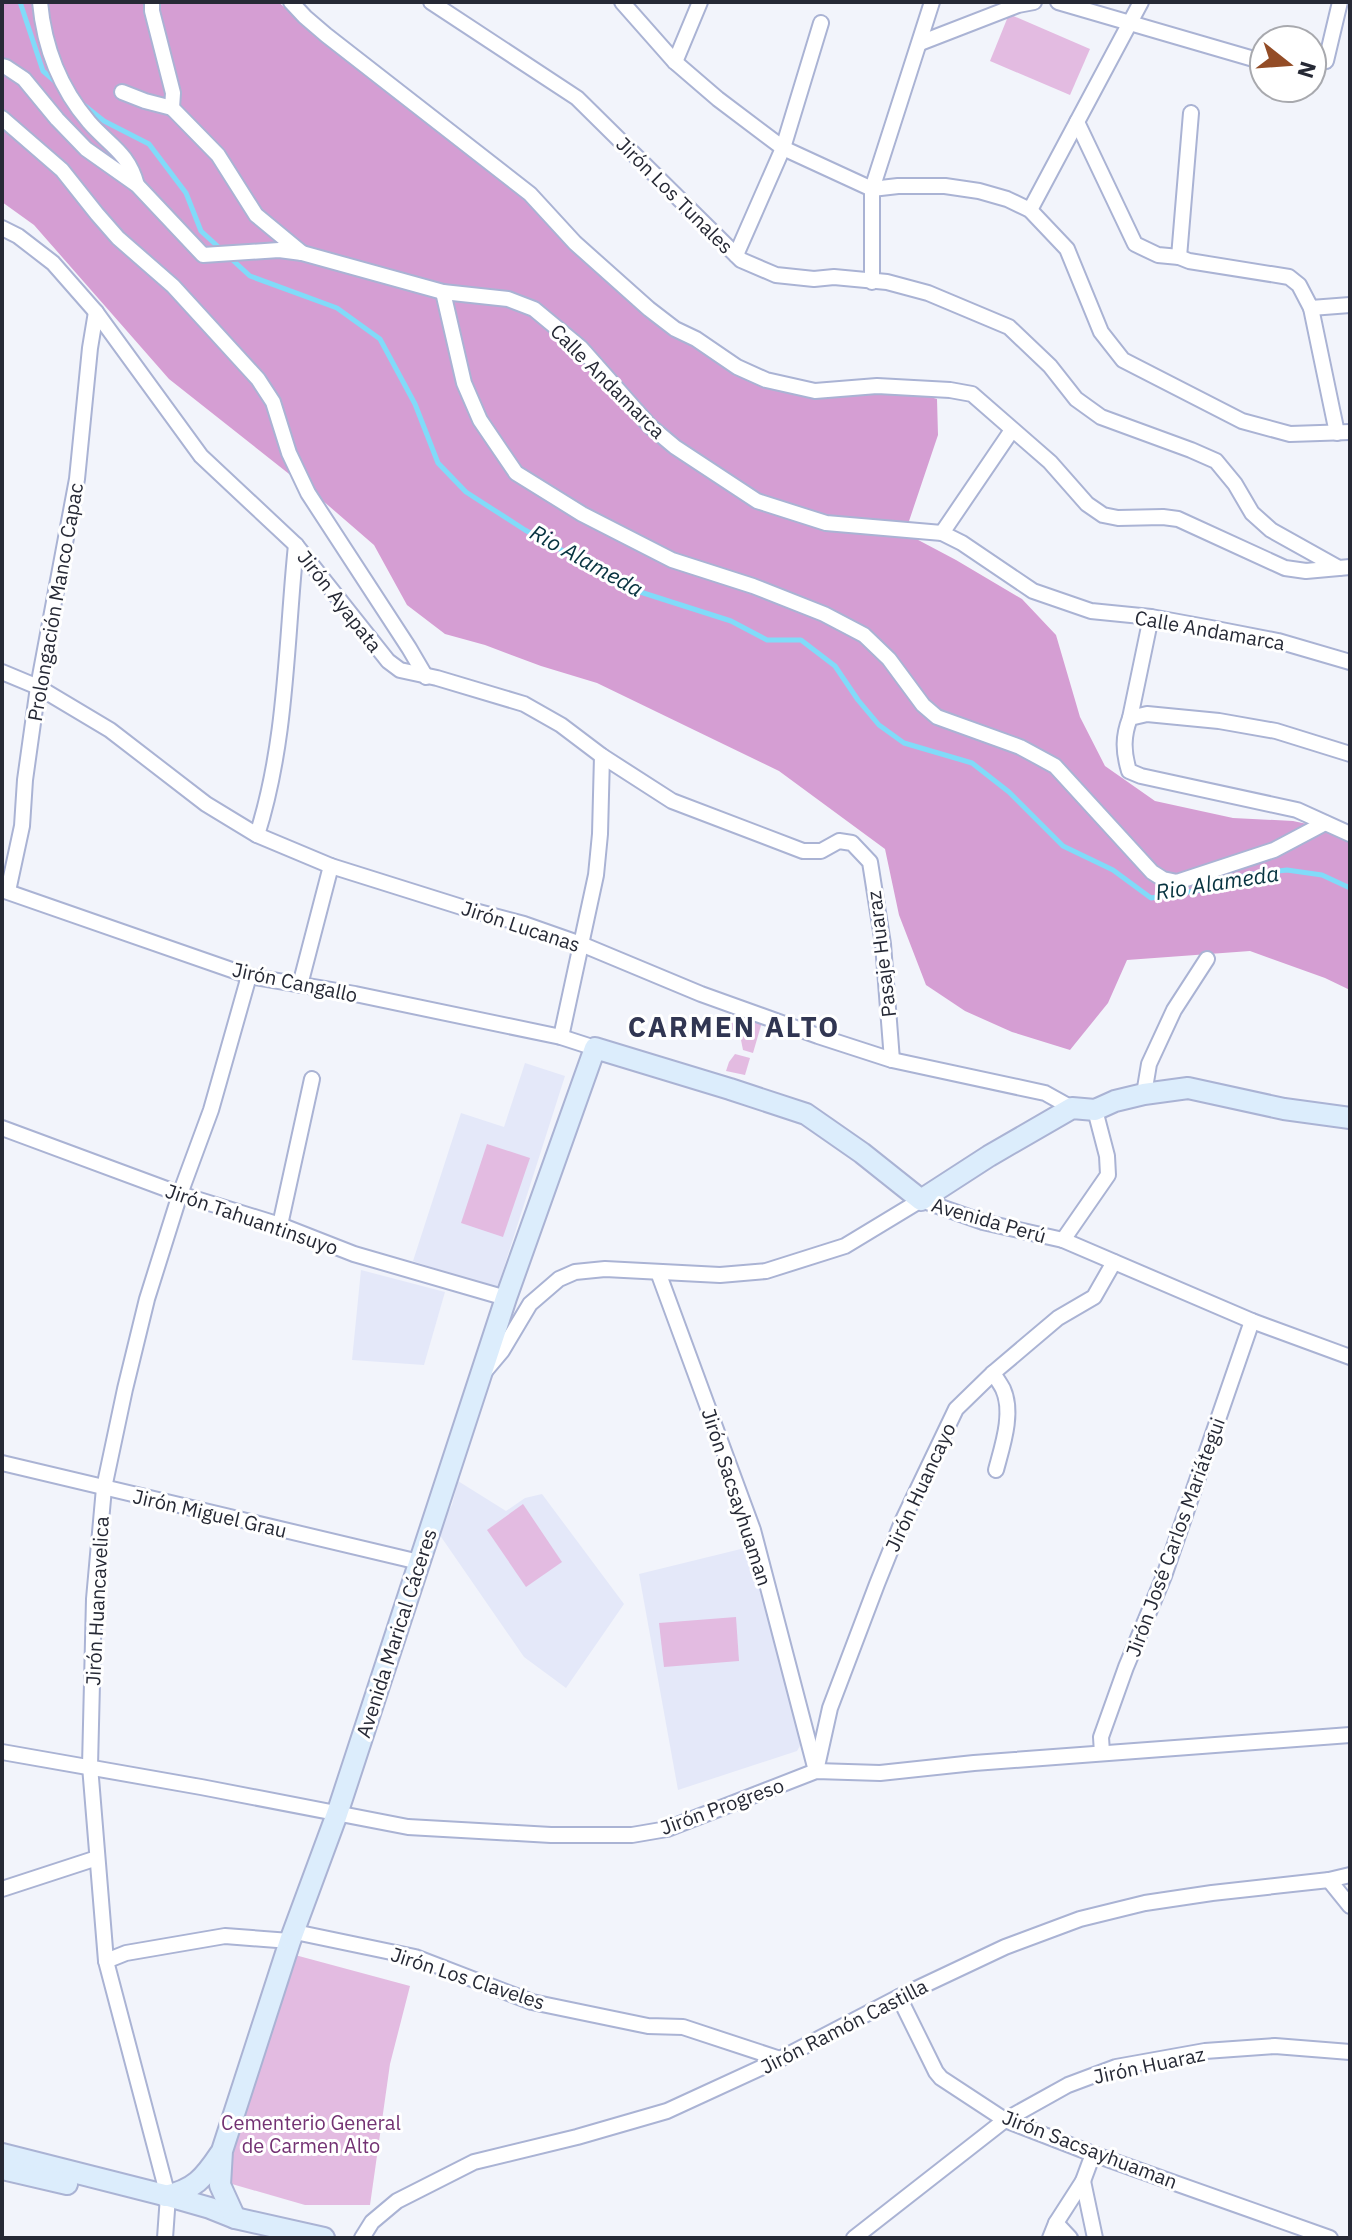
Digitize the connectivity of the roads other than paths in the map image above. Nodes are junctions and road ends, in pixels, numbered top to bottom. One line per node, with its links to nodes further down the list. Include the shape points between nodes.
1 (40, 2): 26 (street, via 55,71 88,121 133,168)
2 (152, 2): 21 (street)
3 (291, 2): 38 (street, via 530,194 649,309 737,367 815,391 877,386 972,394)
4 (431, 2): 31 (street, Jirón Los Tunales, via 577,98)
5 (622, 2): 18 (street)
6 (700, 2): 18 (street)
7 (932, 2): 15 (street)
8 (1034, 2): 15 (street)
9 (1048, 2): 10 (street)
10 (1059, 2): 13 (street)
11 (1141, 2): 13 (street)
12 (1340, 2): 16 (street)
13 (1130, 22): 17 (street); 24 (street)
14 (821, 23): 25 (street)
15 (920, 43): 27 (street)
16 (1328, 53)
17 (1248, 57)
18 (675, 62): 25 (street)
19 (2, 66): 26 (street, Calle Andamarca, via 24,79 86,149)
20 (122, 92): 21 (street)
21 (172, 108): 30 (street, via 218,155 256,215)
22 (1191, 113): 32 (street)
23 (2, 118): 46 (street, via 62,170 118,238 173,286 258,379 273,402 308,493)
24 (1077, 122): 28 (street); 32 (street, via 1135,244 1158,255)
25 (783, 148): 27 (street); 31 (street)
26 (137, 185): 30 (street, Calle Andamarca, via 203,255)
27 (872, 189): 28 (street, via 945,186 993,195); 33 (street)
28 (1030, 210): 39 (street, via 1067,249 1101,332 1123,360 1242,421 1290,434)
29 (2, 228): 37 (street, Jirón Ayapata, via 53,263)
30 (302, 253): 34 (street, Calle Andamarca)
31 (736, 255): 33 (street, Jirón Los Tunales, via 776,275)
32 (1179, 257): 36 (street, via 1289,277)
33 (872, 282): 42 (street, Jirón Los Tunales, via 928,293 1009,327 1076,399 1101,417 1216,461 1252,513 1271,530)
34 (443, 292): 40 (street, Calle Andamarca, via 508,299 534,309 581,348 650,426 757,501 826,523); 51 (street, via 464,383 480,420 516,473 672,560 753,586 864,635 937,717 1020,747 1055,766 1163,879 1177,882 1274,850)
35 (1350, 305): 36 (street)
36 (1311, 308): 39 (street)
37 (96, 312): 41 (street, Jirón Ayapata, via 201,456); 47 (street, Prolongación Manco Capac, via 77,479)
38 (1012, 430): 40 (street); 42 (street, via 1103,515 1178,519 1285,568)
39 (1343, 433)
40 (942, 533): 43 (street, Calle Andamarca, via 1033,591 1091,611)
41 (296, 545): 46 (street, Jirón Ayapata, via 388,661); 53 (street, via 279,736)
42 (1344, 568)
43 (1151, 617): 44 (street, Calle Andamarca, via 1278,641); 48 (street)
44 (1350, 662)
45 (2, 672): 47 (street, Jirón Lucanas)
46 (426, 677): 50 (street, Jirón Ayapata, via 524,704)
47 (38, 687): 53 (street, Jirón Lucanas, via 110,730 206,804); 56 (street, Prolongación Manco Capac, via 22,826)
48 (1130, 718): 49 (street, via 1147,714 1219,721 1276,731); 51 (street, via 1123,744 1129,771 1297,810)
49 (1350, 754)
50 (602, 756): 54 (street, Jirón Ayapata, via 672,801 803,851 821,851 839,841); 57 (street, via 596,875)
51 (1325, 823): 52 (street)
52 (1350, 834)
53 (257, 835): 55 (street, Jirón Lucanas)
54 (862, 851): 63 (street, Pasaje Huaraz, via 870,862 883,944)
55 (331, 866): 57 (street, Jirón Lucanas); 60 (street)
56 (5, 890): 59 (street, Jirón Cangallo)
57 (581, 944): 61 (street); 63 (street, Jirón Lucanas, via 715,999)
58 (1207, 959): 65 (street, via 1174,1010 1149,1064)
59 (249, 976): 60 (street, Jirón Cangallo); 70 (street, Jirón Huancavelica, via 211,1110)
60 (300, 985): 61 (street, Jirón Cangallo)
61 (561, 1037): 62 (street, Jirón Cangallo)
62 (595, 1048): 71 (street, Avenida Perú, via 806,1114); 76 (street, Avenida Marical Cáceres)
63 (892, 1060): 66 (street, Jirón Lucanas, via 1045,1093)
64 (312, 1079): 72 (street)
65 (1144, 1094): 67 (street); 68 (street, via 1188,1088)
66 (1072, 1108): 67 (street); 71 (street)
67 (1095, 1110): 73 (street, via 1108,1175)
68 (1349, 1119)
69 (2, 1128): 70 (street, Jirón Tahuantinsuyo)
70 (180, 1194): 72 (street, Jirón Tahuantinsuyo); 83 (street, Jirón Huancavelica, via 147,1299)
71 (921, 1200): 73 (street, Avenida Perú, via 983,1222); 75 (street, via 845,1246 766,1271)
72 (280, 1225): 76 (street, Jirón Tahuantinsuyo, via 354,1254)
73 (1063, 1240): 74 (street, Avenida Perú)
74 (1114, 1262): 77 (street, Avenida Perú); 79 (street, Jirón Huancayo, via 1094,1297 1058,1318)
75 (658, 1272): 80 (street, via 605,1269 559,1279 530,1304); 89 (street, Jirón Sacsayhuaman, via 753,1530)
76 (506, 1298): 80 (street, Avenida Marical Cáceres)
77 (1252, 1321): 78 (street, Avenida Perú); 87 (street, Jirón José Carlos Mariátegui, via 1164,1576 1101,1737)
78 (1350, 1357)
79 (993, 1373): 82 (street, via 1004,1391 1007,1415); 89 (street, Jirón Huancayo, via 956,1409 902,1522 830,1708)
80 (480, 1376): 84 (street, Avenida Marical Cáceres)
81 (2, 1463): 83 (street, Jirón Miguel Grau)
82 (996, 1470)
83 (104, 1488): 84 (street, Jirón Miguel Grau); 88 (street, Jirón Huancavelica, via 94,1599)
84 (419, 1562): 90 (street, Avenida Marical Cáceres)
85 (1350, 1735): 87 (street, Jirón Progreso)
86 (2, 1752): 88 (street, Jirón Progreso)
87 (1102, 1753): 89 (street, Jirón Progreso, via 880,1773)
88 (90, 1766): 90 (street, Jirón Progreso); 91 (street, Jirón Huancavelica)
89 (816, 1771): 90 (street, Jirón Progreso, via 667,1829 632,1835 408,1827)
90 (337, 1814): 96 (street, Avenida Marical Cáceres)
91 (97, 1858): 94 (street); 97 (street, Jirón Huancavelica)
92 (1350, 1875): 93 (street, Jirón Ramón Castilla)
93 (1329, 1880): 95 (street); 98 (street, Jirón Ramón Castilla, via 1145,1903 1080,1919)
94 (2, 1889)
95 (1350, 1906)
96 (293, 1936): 97 (street, Jirón Los Claveles, via 225,1936); 100 (street, Jirón Los Claveles, via 415,1957 532,2002 648,2026 683,2027); 102 (street, Avenida Marical Cáceres)
97 (106, 1961): 107 (street, Jirón Huancavelica)
98 (899, 1997): 100 (street, Jirón Ramón Castilla); 101 (street, Jirón Sacsayhuaman, via 941,2078)
99 (1350, 2052): 101 (street, Jirón Huaraz, via 1275,2046 1205,2051 1116,2067 1068,2085)
100 (780, 2059): 113 (street, Jirón Ramón Castilla, via 667,2111 474,2162 397,2201)
101 (1005, 2120): 104 (street, Jirón Sacsayhuaman); 114 (street, Jirón Huaraz)
102 (222, 2151): 107 (street, via 205,2177); 108 (street, Avenida Marical Cáceres, via 220,2185)
103 (2, 2154): 107 (street)
104 (1093, 2154): 106 (street); 110 (street, Jirón Sacsayhuaman)
105 (2, 2169): 107 (street, via 128,2198)
106 (1083, 2181): 109 (street); 117 (street)
107 (168, 2196): 108 (street); 111 (street, Jirón Huancavelica)
108 (235, 2218): 112 (street)
109 (1056, 2223): 115 (street); 116 (street)
110 (1296, 2233): 118 (street, Jirón Sacsayhuaman)
111 (165, 2238)
112 (324, 2238)
113 (362, 2238)
114 (854, 2238)
115 (1050, 2238)
116 (1070, 2238)
117 (1095, 2238)
118 (1330, 2238)

